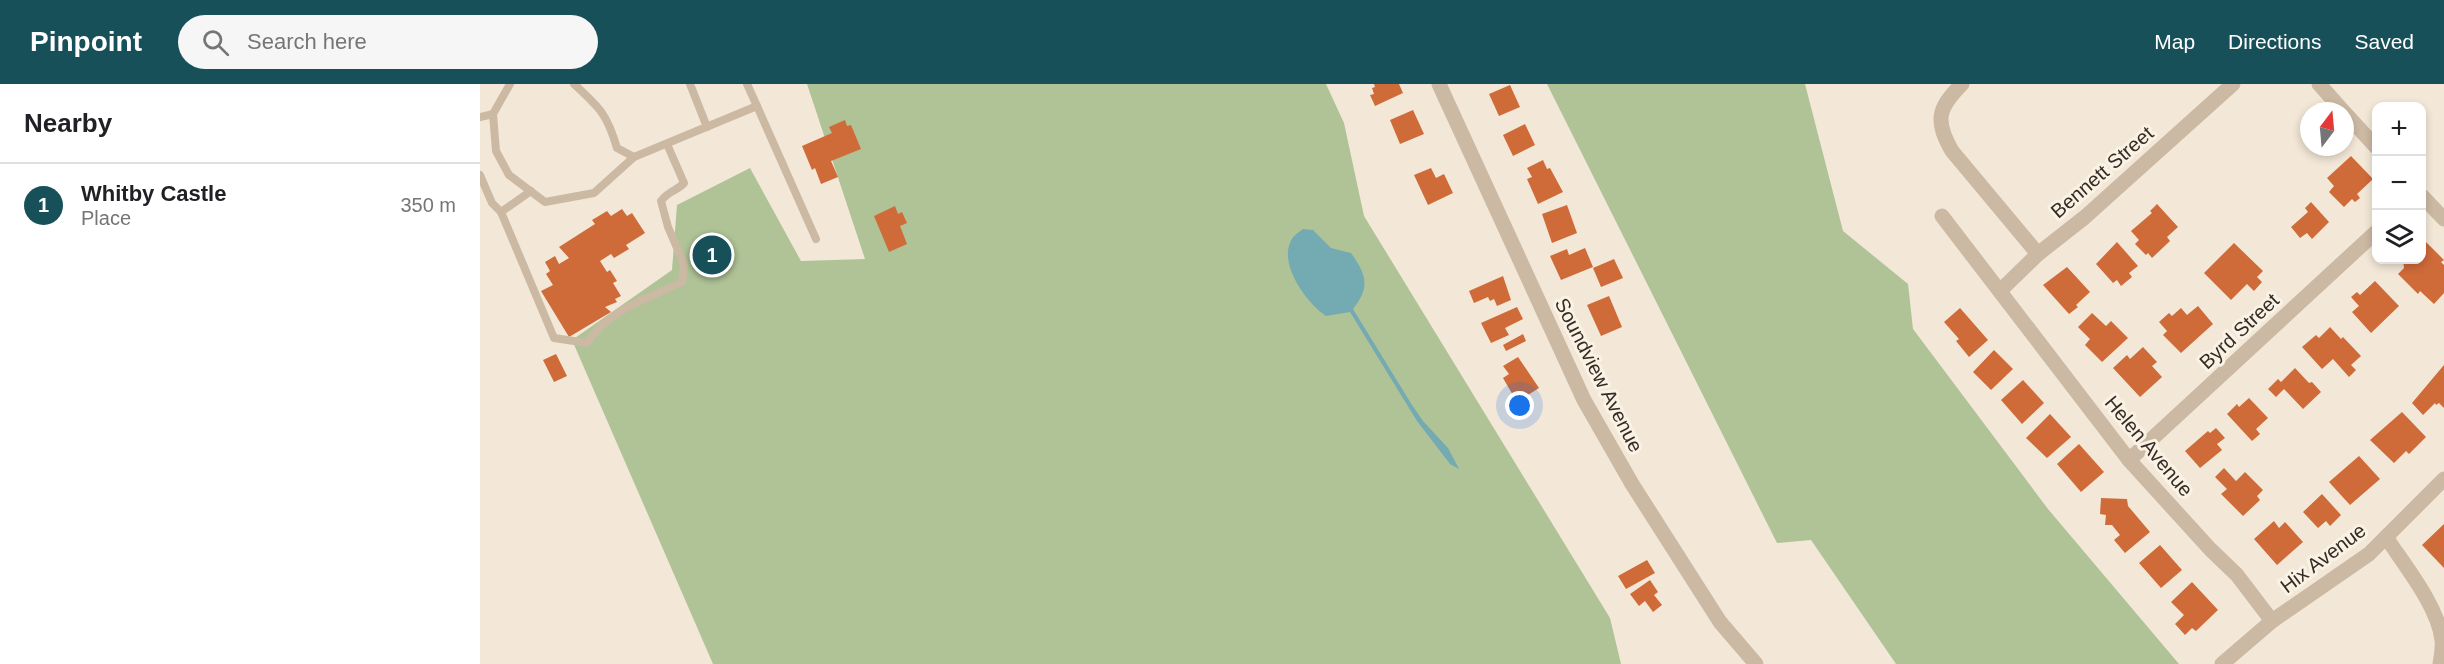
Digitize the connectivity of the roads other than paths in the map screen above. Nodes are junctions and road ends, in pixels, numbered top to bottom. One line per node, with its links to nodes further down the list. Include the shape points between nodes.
1 (510, 84): 11 (lane)
2 (690, 84): 14 (lane)
3 (747, 84): 10 (lane)
4 (1439, 84): 32 (street, Soundview Avenue, via 1584,400 1720,622)
5 (1962, 84): 26 (street, via 1943,108 1942,133 1952,151)
6 (2232, 84): 26 (street, Bennett Street, via 2085,217)
7 (2319, 84): 9 (street)
8 (579, 85): 17 (lane, via 600,107 617,148)
9 (2335, 102)
10 (757, 106): 14 (lane); 25 (lane)
11 (493, 114): 12 (lane); 19 (lane, via 496,151 509,175)
12 (480, 117)
13 (2354, 123): 15 (street)
14 (707, 127): 16 (lane)
15 (2372, 143)
16 (664, 146): 17 (lane); 21 (lane, via 684,183 667,192 661,201 684,264 682,282 606,321 587,343 554,338)
17 (634, 158): 19 (lane, via 594,193 545,202)
18 (480, 175): 21 (lane, via 492,203)
19 (531, 191): 21 (lane)
20 (2426, 201): 23 (street)
21 (501, 212)
22 (1942, 216): 27 (street, Helen Avenue)
23 (2444, 219)
24 (2372, 236): 28 (street, Byrd Street)
25 (816, 239)
26 (2038, 254): 27 (street, Bennett Street)
27 (2000, 291): 28 (street, Helen Avenue)
28 (2129, 460): 31 (street, Helen Avenue, via 2237,575)
29 (2443, 482): 30 (street, Hix Avenue)
30 (2386, 537): 31 (street, Hix Avenue, via 2369,554); 34 (street, via 2436,620 2442,641)
31 (2272, 621): 33 (street, Hix Avenue)
32 (1756, 664)
33 (2222, 664)
34 (2440, 664)

